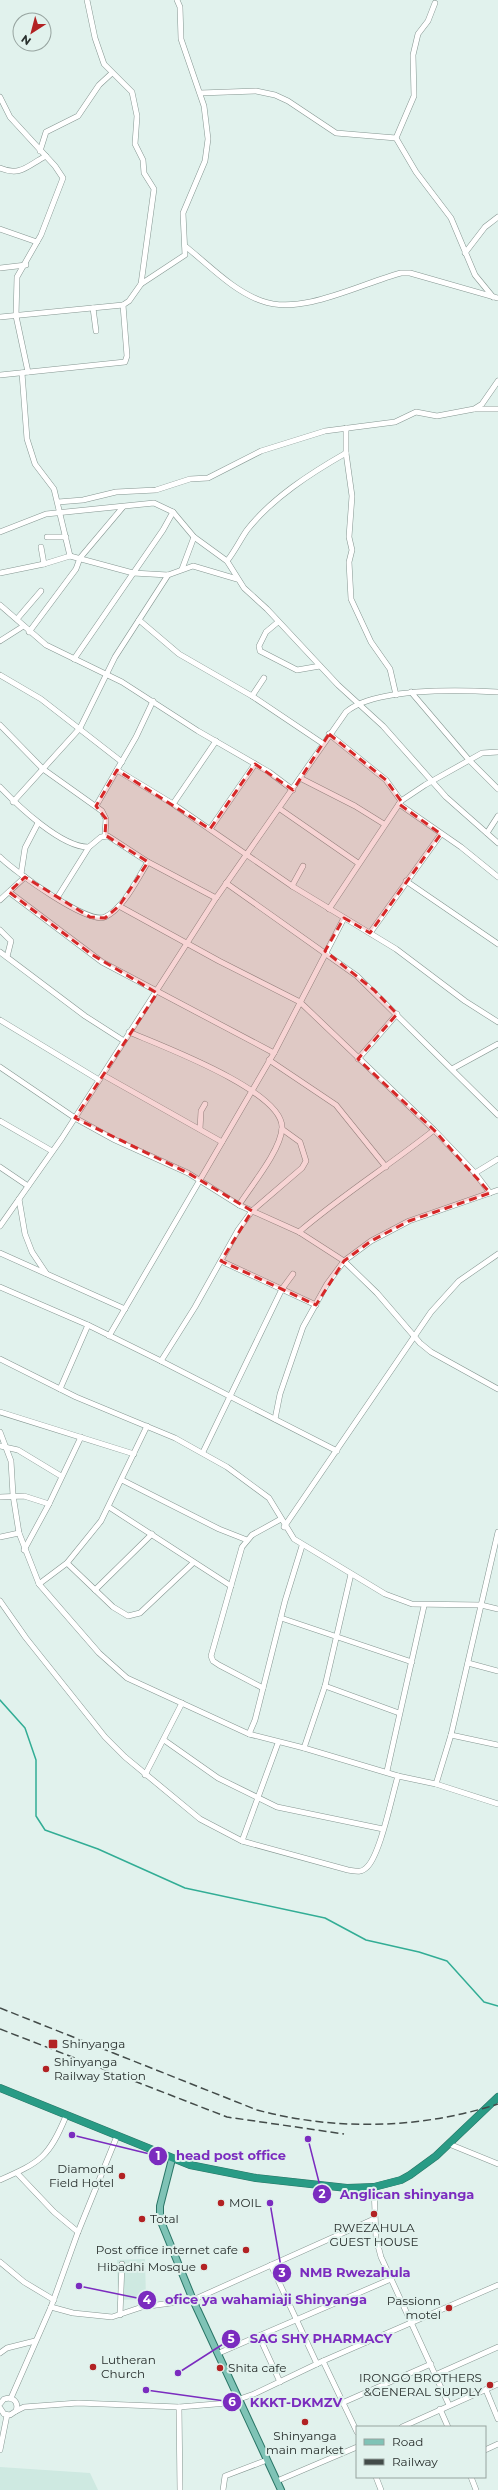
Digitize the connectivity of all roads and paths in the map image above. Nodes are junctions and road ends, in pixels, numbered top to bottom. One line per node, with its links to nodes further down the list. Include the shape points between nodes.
1 (87, 0): 4 (street, via 100,53 104,64)
2 (177, 0): 5 (street, via 180,7 181,38)
3 (435, 3): 7 (street, via 428,21 418,34 413,55 414,96)
4 (112, 73): 8 (street, via 98,85 78,116 46,132); 18 (street, via 129,86 132,92 137,116 135,144 143,160 144,173 154,189)
5 (200, 93): 7 (street, via 256,91 275,95 288,100 336,133); 14 (street, via 206,116 208,152 183,213)
6 (0, 97): 8 (street, via 10,117)
7 (396, 138): 15 (street, via 416,172 451,218)
8 (40, 151): 9 (street)
9 (46, 156): 10 (street, via 22,171); 13 (street, via 62,174 63,181)
10 (0, 168)
11 (498, 217): 15 (street, via 485,227)
12 (0, 230): 13 (street)
13 (37, 242): 16 (street)
14 (185, 246): 18 (street, via 183,258); 19 (street, via 237,288 274,304 296,305 338,294 401,272)
15 (465, 252): 19 (street, via 475,276)
16 (26, 264): 17 (street); 22 (street, via 17,277)
17 (0, 268)
18 (141, 284): 20 (street)
19 (496, 298)
20 (123, 305): 21 (street); 25 (street, via 127,356 125,362)
21 (92, 308): 22 (street); 24 (street)
22 (16, 316): 23 (street); 25 (street)
23 (0, 317)
24 (96, 331)
25 (28, 372): 26 (street)
26 (22, 373): 27 (street); 33 (street, via 27,439 35,464 54,489)
27 (0, 375)
28 (498, 381): 29 (street, via 482,404)
29 (474, 409): 30 (street); 31 (street, via 437,416 416,412 395,422)
30 (498, 409)
31 (346, 428): 32 (street); 33 (street, via 311,434 261,451 204,480 190,479 156,490 116,492 83,500)
32 (346, 453): 44 (street, via 312,474 272,505 246,531); 66 (street, via 352,486 349,537 352,550 348,562 350,599 370,642 390,669)
33 (58, 502): 36 (street)
34 (123, 507): 35 (street, via 154,502); 36 (street); 43 (street)
35 (174, 512): 40 (street); 48 (street)
36 (61, 513): 37 (street, via 33,518 13,529); 39 (street)
37 (0, 532)
38 (47, 537): 39 (street)
39 (66, 537): 42 (street)
40 (194, 537): 44 (street); 46 (street)
41 (40, 547): 45 (street)
42 (70, 556): 43 (street); 45 (street)
43 (80, 558): 48 (street); 57 (street, via 76,570)
44 (227, 561): 50 (street)
45 (44, 564): 47 (street)
46 (182, 569): 49 (street); 50 (street, via 193,566)
47 (0, 573)
48 (133, 573): 49 (street); 59 (street)
49 (168, 576): 54 (street)
50 (237, 579): 55 (street)
51 (41, 591): 53 (street)
52 (0, 605): 53 (street)
53 (17, 619): 56 (street)
54 (139, 620): 61 (street); 67 (street, via 179,654)
55 (278, 622): 60 (street); 60 (street, via 266,632 259,650 297,670)
56 (22, 627): 57 (street); 58 (street)
57 (29, 632): 59 (street, via 46,645)
58 (0, 641)
59 (74, 659): 61 (street)
60 (320, 666): 69 (street)
61 (105, 674): 68 (street); 71 (street, via 96,699)
62 (0, 676): 71 (street, via 41,699)
63 (264, 678): 67 (street)
64 (411, 692): 65 (street); 66 (street); 76 (street)
65 (498, 692)
66 (396, 695): 69 (street)
67 (252, 696): 74 (street)
68 (153, 701): 73 (street); 77 (street, via 147,718)
69 (360, 704): 72 (street, via 346,712); 82 (street)
70 (0, 725): 79 (street)
71 (80, 728): 77 (street); 79 (street)
72 (329, 734): 74 (street); 87 (street, via 386,780)
73 (216, 741): 78 (street); 88 (street)
74 (322, 744): 81 (street)
75 (498, 752): 76 (street, via 482,753)
76 (469, 760): 82 (street); 84 (street)
77 (122, 762): 80 (street)
78 (255, 764): 85 (street); 94 (street)
79 (43, 769): 86 (street); 89 (street)
80 (117, 770): 88 (street); 89 (street)
81 (300, 778): 85 (street); 93 (street)
82 (433, 781): 87 (street); 95 (street, via 446,797)
83 (0, 788): 86 (street)
84 (498, 789)
85 (293, 790): 90 (street)
86 (13, 802): 92 (street)
87 (400, 802): 93 (street); 96 (street)
88 (173, 804): 94 (street)
89 (96, 806): 97 (street, via 106,819)
90 (280, 809): 100 (street); 103 (street)
91 (498, 816): 95 (street)
92 (38, 824): 99 (street, via 77,846); 105 (street, via 25,848)
93 (384, 824): 103 (street)
94 (210, 829): 100 (street)
95 (487, 833): 98 (street)
96 (441, 834): 106 (street); 107 (street)
97 (105, 835): 99 (street); 102 (street)
98 (498, 843)
99 (88, 848): 111 (street)
100 (246, 856): 108 (street); 109 (street)
101 (0, 857): 105 (street)
102 (148, 862): 112 (street); 114 (street)
103 (358, 863): 115 (street)
104 (303, 866): 109 (street)
105 (23, 875): 110 (street); 111 (street)
106 (498, 878)
107 (406, 881): 118 (street); 120 (street)
108 (226, 883): 112 (street); 121 (street)
109 (292, 886): 115 (street)
110 (9, 892): 113 (street); 124 (street, via 91,954)
111 (57, 898): 114 (street, via 82,914 99,919 105,918)
112 (216, 898): 119 (street)
113 (0, 900)
114 (119, 906): 119 (street)
115 (329, 909): 116 (street)
116 (344, 918): 118 (street); 121 (street)
117 (0, 930): 123 (street, via 11,941)
118 (370, 933): 128 (street)
119 (188, 944): 124 (street); 125 (street)
120 (498, 944)
121 (325, 951): 125 (street); 126 (street, via 374,990)
122 (0, 952): 123 (street)
123 (7, 957): 130 (street, via 90,1020)
124 (157, 993): 129 (street); 132 (street)
125 (300, 1002): 132 (street); 133 (street)
126 (397, 1014): 133 (street); 136 (street)
127 (0, 1020): 137 (street)
128 (498, 1022)
129 (129, 1032): 130 (street); 138 (street, via 188,1057)
130 (124, 1041): 137 (street)
131 (498, 1044): 136 (street)
132 (274, 1053): 134 (street)
133 (358, 1059): 145 (street)
134 (269, 1060): 138 (street); 150 (street, via 336,1106)
135 (0, 1066): 141 (street)
136 (452, 1069): 140 (street)
137 (101, 1078): 141 (street); 143 (street)
138 (251, 1090): 144 (street, via 278,1114); 146 (street)
139 (205, 1104): 143 (street, via 201,1111)
140 (498, 1114)
141 (75, 1118): 147 (street); 152 (street)
142 (0, 1121): 147 (street)
143 (200, 1128): 146 (street)
144 (282, 1129): 157 (street, via 275,1148); 158 (street, via 300,1142 306,1161 302,1168)
145 (434, 1130): 150 (street); 151 (street)
146 (222, 1142): 152 (street)
147 (52, 1152): 153 (street)
148 (498, 1159): 151 (street)
149 (0, 1167): 153 (street)
150 (386, 1167): 161 (street, via 341,1197)
151 (475, 1173): 155 (street)
152 (200, 1180): 157 (street); 171 (street)
153 (28, 1186): 156 (street)
154 (498, 1190): 155 (street)
155 (490, 1193): 165 (street, via 409,1221 371,1241)
156 (19, 1199): 159 (street); 166 (street, via 25,1234 32,1252)
157 (239, 1205): 158 (street)
158 (252, 1211): 161 (street); 164 (street)
159 (2, 1218): 160 (street)
160 (0, 1226)
161 (299, 1232): 165 (street)
162 (0, 1253): 166 (street)
163 (498, 1254): 174 (street, via 452,1288)
164 (221, 1261): 169 (street); 176 (street)
165 (344, 1261): 170 (street); 174 (street, via 377,1293)
166 (47, 1274): 171 (street)
167 (293, 1274): 169 (street)
168 (0, 1287): 172 (street)
169 (282, 1289): 170 (street); 179 (street)
170 (316, 1305): 181 (street, via 299,1336)
171 (125, 1309): 173 (street)
172 (88, 1325): 173 (street); 177 (street)
173 (109, 1336): 176 (street)
174 (413, 1337): 178 (street, via 431,1352); 186 (street)
175 (0, 1359): 177 (street)
176 (161, 1361): 179 (street)
177 (60, 1389): 182 (street)
178 (498, 1389)
179 (230, 1396): 181 (street); 187 (street)
180 (0, 1412): 184 (street)
181 (275, 1418): 186 (street)
182 (146, 1426): 187 (street); 188 (street)
183 (0, 1432): 185 (street)
184 (80, 1437): 188 (street); 189 (street)
185 (2, 1446): 189 (street, via 23,1453); 191 (street, via 11,1461)
186 (337, 1451): 196 (street)
187 (203, 1452): 195 (street, via 259,1489 275,1506)
188 (134, 1454): 190 (street)
189 (61, 1476): 193 (street)
190 (122, 1480): 194 (street); 201 (street, via 219,1529)
191 (13, 1495): 192 (street); 193 (street); 197 (street)
192 (0, 1497)
193 (49, 1504): 203 (street)
194 (109, 1506): 198 (street); 204 (street, via 91,1534)
195 (281, 1519): 196 (street); 201 (street)
196 (284, 1527): 202 (street)
197 (19, 1533): 200 (street); 203 (street)
198 (152, 1534): 205 (street); 209 (street)
199 (498, 1534): 211 (street)
200 (0, 1537)
201 (247, 1540): 208 (street, via 239,1556)
202 (302, 1546): 206 (street); 214 (street)
203 (24, 1550): 207 (street)
204 (67, 1562): 207 (street); 209 (street)
205 (193, 1563): 208 (street); 209 (street, via 149,1605 133,1616 119,1612)
206 (351, 1574): 212 (street, via 399,1600); 215 (street)
207 (38, 1584): 221 (street, via 99,1653 127,1678)
208 (231, 1586): 220 (street, via 212,1659)
209 (95, 1590)
210 (0, 1601): 230 (street, via 26,1638 106,1737)
211 (481, 1605): 212 (street); 213 (street); 217 (street)
212 (424, 1606): 216 (street)
213 (498, 1609)
214 (281, 1618): 215 (street); 220 (street)
215 (337, 1637): 216 (street); 219 (street)
216 (412, 1662): 222 (street)
217 (468, 1663): 218 (street); 224 (street)
218 (498, 1671)
219 (325, 1686): 222 (street); 228 (street)
220 (263, 1688): 223 (street)
221 (182, 1703): 223 (street); 225 (street)
222 (399, 1713): 229 (street)
223 (249, 1734): 226 (street)
224 (451, 1735): 227 (street); 232 (street)
225 (164, 1740): 230 (street); 233 (street, via 218,1778)
226 (278, 1743): 228 (street); 233 (street)
227 (498, 1746)
228 (304, 1748): 229 (street)
229 (387, 1771): 231 (street)
230 (145, 1775): 236 (street, via 200,1819)
231 (398, 1776): 232 (street); 235 (street)
232 (436, 1784): 234 (street)
233 (258, 1798): 235 (street, via 294,1812); 236 (street)
234 (498, 1804)
235 (383, 1829): 236 (street, via 372,1860 367,1868 360,1872 329,1866)
236 (242, 1841)
237 (0, 2088): 239 (highway)
238 (498, 2098): 241 (highway)
239 (66, 2116): 240 (highway); 244 (street, via 51,2149 39,2160)
240 (117, 2136): 242 (highway); 248 (street)
241 (449, 2144): 243 (street); 246 (highway, via 410,2175)
242 (172, 2159): 246 (highway, via 256,2178 347,2188); 255 (main road, via 160,2206 160,2219)
243 (498, 2164)
244 (17, 2173): 245 (street); 248 (street, via 54,2212)
245 (0, 2180)
246 (374, 2187): 247 (street)
247 (374, 2219): 251 (street); 252 (street, via 381,2257)
248 (78, 2232): 254 (street)
249 (0, 2262): 254 (street, via 24,2282)
250 (122, 2264): 257 (street)
251 (271, 2265): 255 (street); 258 (street)
252 (391, 2279): 258 (street); 259 (street)
253 (498, 2285): 259 (street)
254 (54, 2300): 256 (street)
255 (193, 2300): 257 (street, via 142,2307); 263 (main road)
256 (51, 2307): 257 (street, via 72,2314 102,2318); 261 (street)
257 (120, 2315)
258 (296, 2320): 260 (street); 266 (street)
259 (411, 2322): 265 (street); 267 (street)
260 (259, 2336): 263 (street); 269 (street)
261 (35, 2341): 264 (street, via 7,2348); 272 (street)
262 (498, 2347): 268 (street)
263 (219, 2352): 273 (main road)
264 (0, 2353)
265 (323, 2361): 266 (street); 274 (street)
266 (317, 2364): 269 (street)
267 (431, 2364): 268 (street); 274 (street)
268 (435, 2375): 276 (street)
269 (280, 2382): 273 (street)
270 (498, 2384): 271 (street)
271 (486, 2390): 276 (street); 281 (street)
272 (11, 2398): 275 (street, via 5,2398); 279 (street, via 17,2404)
273 (240, 2400): 277 (street); 289 (main road)
274 (342, 2403): 284 (street)
275 (0, 2404): 280 (street)
276 (449, 2405): 278 (street)
277 (179, 2407): 279 (street, via 78,2403 24,2407); 293 (street)
278 (440, 2409): 282 (street); 283 (street)
279 (16, 2411): 280 (street)
280 (7, 2415): 287 (street)
281 (498, 2419)
282 (404, 2426)
283 (448, 2426)
284 (356, 2430)
285 (498, 2444): 288 (street)
286 (356, 2447): 292 (street)
287 (0, 2450)
288 (486, 2450)
289 (267, 2460): 292 (main road); 294 (street, via 225,2476)
290 (376, 2478): 296 (street)
291 (470, 2478): 297 (street)
292 (278, 2481): 295 (main road)
293 (180, 2490)
294 (223, 2490)
295 (281, 2490)
296 (381, 2490)
297 (476, 2490)

